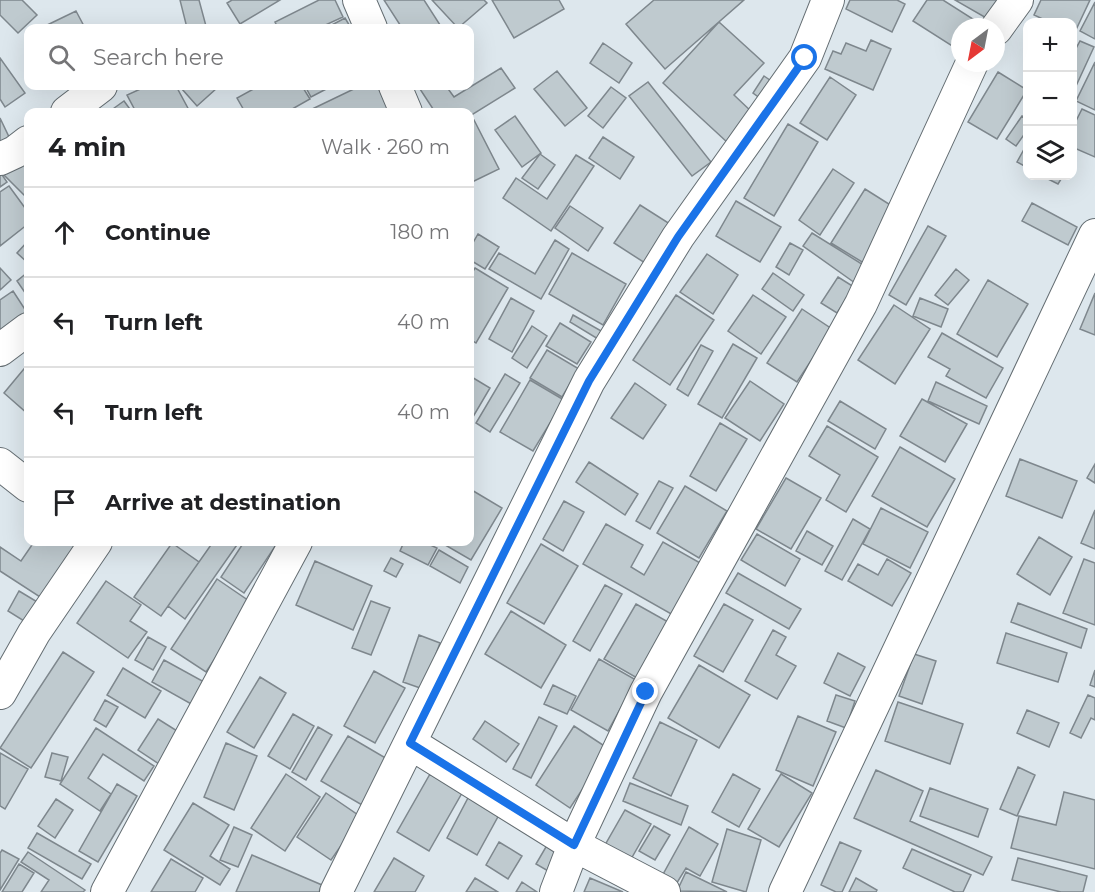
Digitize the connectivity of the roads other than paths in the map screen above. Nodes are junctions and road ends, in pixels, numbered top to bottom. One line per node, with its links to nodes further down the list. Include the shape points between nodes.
1 (359, 0): 5 (street)
2 (828, 0): 21 (street, via 805,58 678,237 589,381)
3 (1017, 0): 4 (street)
4 (1004, 18)
5 (369, 24)
6 (968, 72): 22 (street, via 861,304 646,692)
7 (96, 90): 9 (street)
8 (397, 90): 10 (street)
9 (72, 108)
10 (404, 108)
11 (24, 145): 12 (street)
12 (0, 159)
13 (1095, 235): 27 (street)
14 (24, 332): 15 (street)
15 (0, 350)
16 (0, 464): 17 (street)
17 (24, 483)
18 (93, 546): 20 (street, via 34,633)
19 (295, 546): 23 (street)
20 (0, 693)
21 (410, 743): 22 (street); 24 (street)
22 (574, 845): 25 (street); 26 (street)
23 (107, 892)
24 (336, 892)
25 (556, 892)
26 (664, 892)
27 (785, 892)

